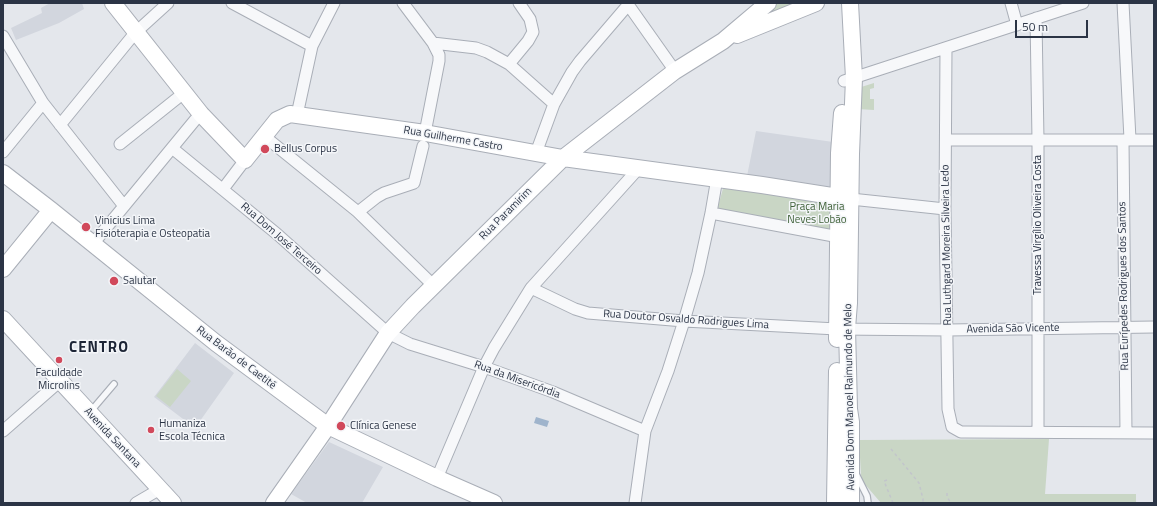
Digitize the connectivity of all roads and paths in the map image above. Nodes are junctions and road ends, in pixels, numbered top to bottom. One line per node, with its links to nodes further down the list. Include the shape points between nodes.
1 (113, 3): 17 (main road)
2 (168, 3): 17 (street)
3 (232, 3): 21 (street)
4 (334, 3): 21 (street)
5 (402, 3): 20 (street)
6 (518, 3): 23 (street, via 530,19 533,32)
7 (768, 3): 19 (main road, Rua Paramirim)
8 (816, 3): 19 (main road, Rua Paramirim)
9 (840, 3): 25 (main road, Avenida Dom Manoel Raimundo de Melo)
10 (850, 3): 25 (main road, Avenida Dom Manoel Raimundo de Melo)
11 (1012, 3): 16 (street)
12 (1083, 3): 15 (street)
13 (1123, 3): 36 (street, Rua Eurípedes Rodrigues dos Santos)
14 (627, 4): 24 (street); 28 (street, via 580,61)
15 (1036, 18): 16 (street); 35 (street, Travessa Virgílio Oliveira Costa)
16 (1017, 25): 22 (street)
17 (135, 32): 26 (main road); 31 (street)
18 (3, 36): 27 (street)
19 (723, 41): 24 (main road, Rua Paramirim)
20 (433, 43): 23 (street, via 476,48); 33 (street, via 439,61)
21 (312, 46): 29 (street)
22 (946, 48): 25 (street); 34 (street, Rua Luthgard Moreira Silveira Ledo)
23 (509, 64): 28 (street)
24 (675, 71): 42 (main road, Rua Paramirim)
25 (849, 79): 48 (main road, Avenida Dom Manoel Raimundo de Melo, via 839,153)
26 (185, 92): 38 (street); 43 (main road, via 201,114)
27 (43, 103): 31 (street); 40 (street)
28 (554, 104): 41 (street)
29 (297, 115): 32 (main road, Rua Guilherme Castro, via 290,114 277,120); 33 (main road, Rua Guilherme Castro)
30 (195, 120): 39 (street)
31 (60, 125): 49 (street)
32 (264, 136): 43 (main road, Rua Guilherme Castro); 52 (street)
33 (424, 139): 41 (main road, Rua Guilherme Castro); 52 (street, via 414,182 384,193)
34 (946, 140): 35 (street); 50 (street, Rua Luthgard Moreira Silveira Ledo)
35 (1038, 140): 36 (street); 64 (street, Travessa Virgílio Oliveira Costa)
36 (1126, 140): 37 (street); 61 (street, Rua Eurípedes Rodrigues dos Santos)
37 (1154, 140)
38 (120, 144)
39 (172, 148): 47 (street, Rua Dom José Terceiro); 49 (street)
40 (3, 152)
41 (536, 154): 42 (main road, Rua Guilherme Castro)
42 (563, 158): 44 (main road, Rua Guilherme Castro); 57 (main road, Rua Paramirim)
43 (245, 160): 47 (street, Rua Guilherme Castro)
44 (639, 168): 46 (main road, Rua Guilherme Castro); 58 (street)
45 (3, 173): 51 (main road, Rua Barão de Caetité)
46 (716, 178): 48 (main road); 53 (street)
47 (223, 189): 66 (street, Rua Dom José Terceiro)
48 (845, 198): 50 (street); 54 (main road, Avenida Dom Manoel Raimundo de Melo); 63 (main road, Avenida Dom Manoel Raimundo de Melo, via 849,289)
49 (124, 206): 55 (street)
50 (945, 209): 65 (street, Rua Luthgard Moreira Silveira Ledo)
51 (51, 210): 55 (main road, Rua Barão de Caetité); 56 (main road)
52 (358, 212): 57 (street)
53 (711, 213): 54 (street); 60 (street)
54 (839, 237): 63 (main road, Avenida Dom Manoel Raimundo de Melo)
55 (92, 245): 71 (main road, Rua Barão de Caetité, via 216,343)
56 (3, 269)
57 (434, 286): 66 (main road, Rua Paramirim)
58 (531, 288): 60 (street, Rua Doutor Osvaldo Rodrigues Lima, via 575,310 588,313); 67 (street)
59 (3, 319): 68 (main road, Avenida Santana)
60 (684, 321): 63 (street, Rua Doutor Osvaldo Rodrigues Lima); 73 (street)
61 (1124, 326): 62 (street, Avenida São Vicente); 64 (street, Avenida São Vicente); 75 (street, Rua Eurípedes Rodrigues dos Santos)
62 (1154, 327)
63 (842, 328): 65 (street, Avenida São Vicente); 78 (main road, Avenida Dom Manoel Raimundo de Melo, via 843,410 851,422)
64 (1037, 328): 65 (street, Avenida São Vicente); 74 (street, Travessa Virgílio Oliveira Costa)
65 (948, 330): 74 (street, Rua Luthgard Moreira Silveira Ledo, via 948,408 952,427 961,432)
66 (388, 333): 67 (street, Rua da Misericórdia, via 410,344); 71 (main road, Rua Paramirim)
67 (484, 367): 73 (street, Rua da Misericórdia, via 553,392); 79 (street)
68 (60, 381): 70 (main road, Avenida Santana); 72 (street)
69 (114, 384): 70 (lane)
70 (90, 413): 81 (main road, Avenida Santana)
71 (328, 426): 79 (main road, Rua Barão de Caetité); 86 (main road, Rua Paramirim)
72 (3, 431)
73 (645, 431): 88 (street)
74 (1038, 432): 75 (street)
75 (1126, 433): 76 (street)
76 (1154, 433)
77 (891, 449): 92 (path, via 919,483)
78 (844, 465): 83 (lane); 89 (main road, Avenida Dom Manoel Raimundo de Melo); 90 (main road, Avenida Dom Manoel Raimundo de Melo)
79 (437, 478): 87 (main road, Rua Barão de Caetité)
80 (887, 480): 91 (path, via 884,481)
81 (160, 489): 84 (street); 85 (main road, Avenida Santana)
82 (947, 493): 93 (path)
83 (870, 502)
84 (136, 503)
85 (173, 503)
86 (274, 503)
87 (494, 503)
88 (635, 503)
89 (835, 503)
90 (851, 503)
91 (893, 503)
92 (923, 503)
93 (951, 503)

